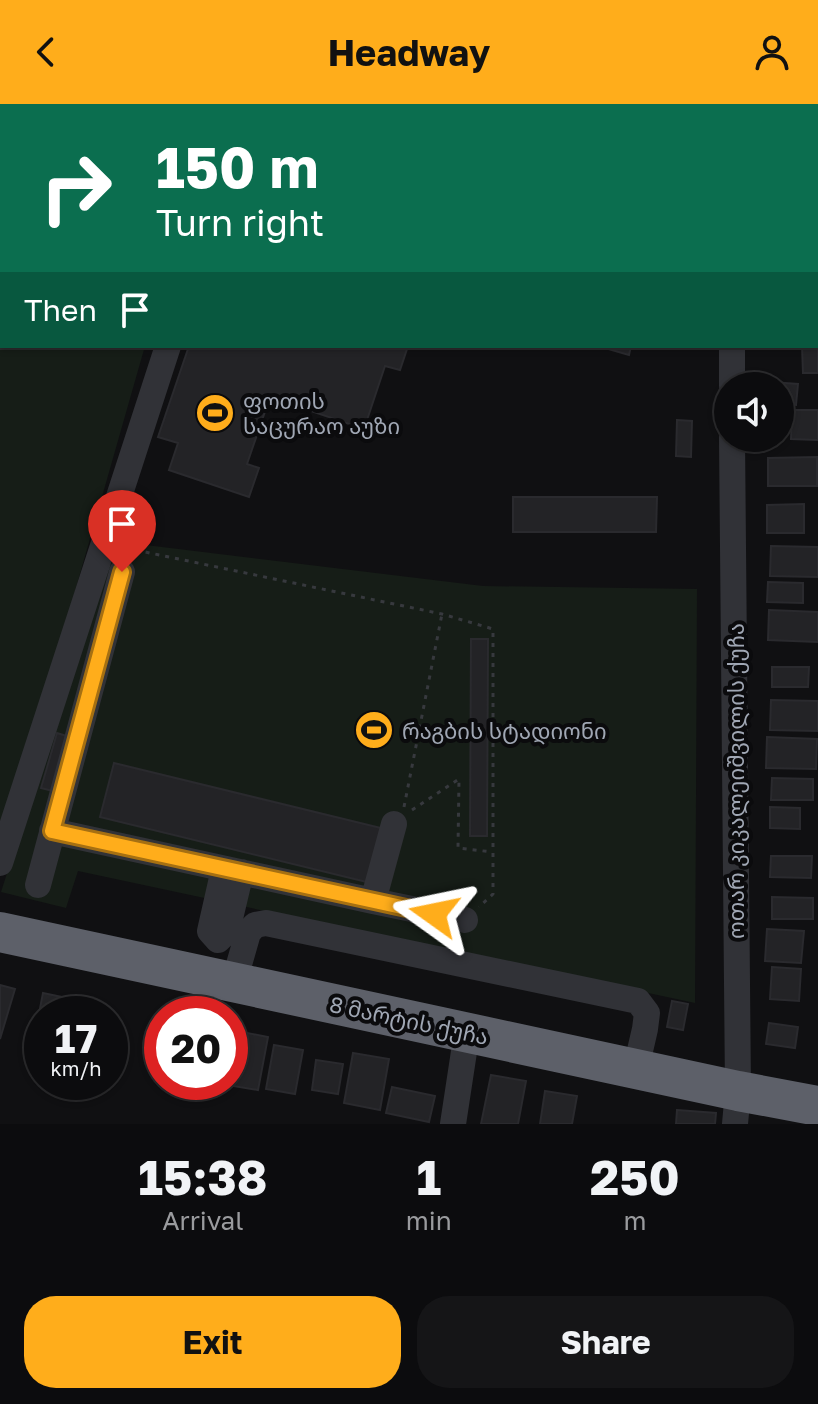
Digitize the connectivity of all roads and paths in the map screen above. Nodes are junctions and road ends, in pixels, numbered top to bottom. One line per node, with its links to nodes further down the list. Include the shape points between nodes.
1 (167, 348): 10 (street)
2 (732, 348): 3 (street)
3 (732, 372)
4 (732, 452): 20 (street, ოთარ კიკალეიშვილის ქუჩა)
5 (122, 572): 6 (path, via 126,546); 8 (street)
6 (442, 614): 9 (path, via 493,629); 9 (path, via 402,817 459,779 458,848)
7 (394, 824): 13 (street)
8 (52, 831): 11 (street); 12 (street)
9 (493, 852): 14 (path, via 493,894)
10 (0, 863)
11 (233, 871): 13 (street); 16 (street, via 210,931)
12 (38, 885)
13 (373, 901): 14 (street)
14 (465, 920)
15 (0, 932): 16 (highway, 8 მარტის ქუჩა)
16 (221, 966): 17 (highway, 8 მარტის ქუჩა); 18 (street, via 255,925 266,923 638,1001 647,1013)
17 (467, 1032): 18 (highway, 8 მარტის ქუჩა); 21 (street)
18 (636, 1068): 20 (highway, 8 მარტის ქუჩა)
19 (818, 1106): 20 (highway, 8 მარტის ქუჩა)
20 (736, 1107)
21 (453, 1124)

